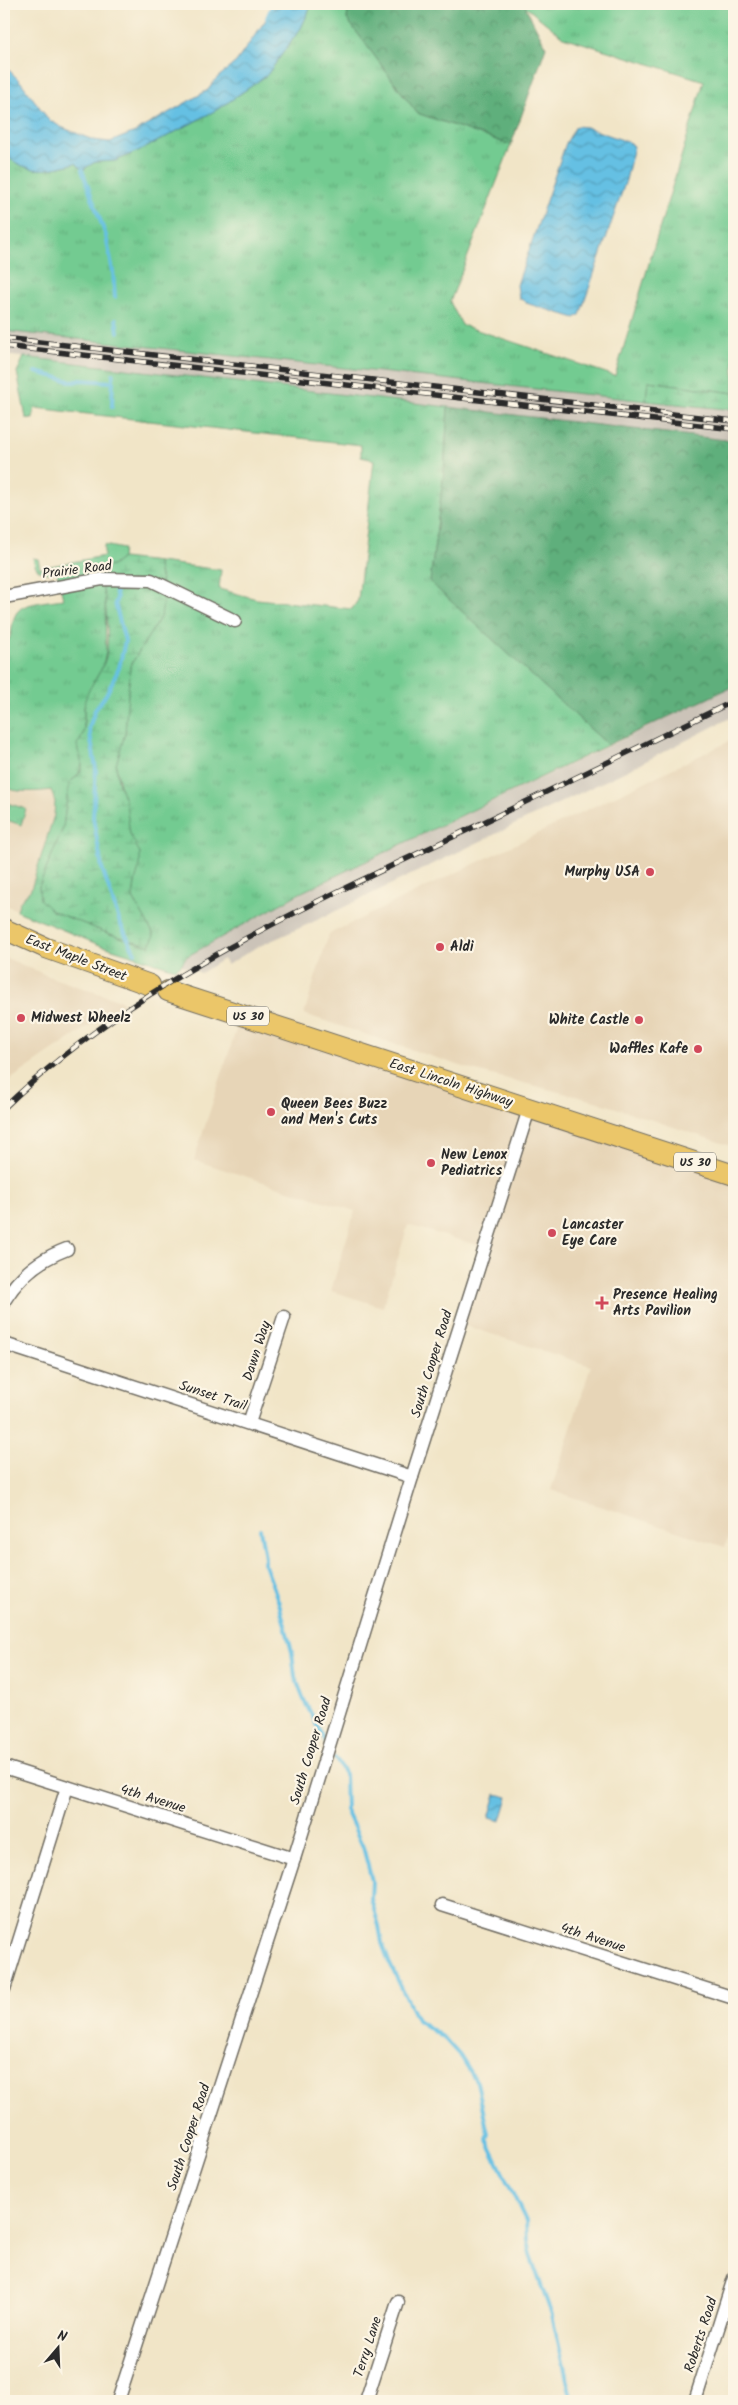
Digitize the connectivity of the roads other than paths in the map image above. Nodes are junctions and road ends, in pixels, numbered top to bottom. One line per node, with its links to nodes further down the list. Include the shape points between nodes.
1 (4, 597): 2 (street, Prairie Road, via 102,579 151,580)
2 (235, 621)
3 (4, 929): 4 (main road, East Maple Street / US 30, via 46,948)
4 (159, 988): 5 (main road, East Lincoln Highway / US 30)
5 (529, 1109): 6 (main road, East Lincoln Highway / US 30); 12 (street, South Cooper Road)
6 (734, 1175)
7 (68, 1249): 8 (street, via 46,1257 13,1286)
8 (4, 1301)
9 (284, 1317): 11 (street, Dawn Way)
10 (4, 1344): 11 (street, Sunset Trail)
11 (249, 1424): 12 (street, Sunset Trail)
12 (412, 1476): 15 (street, South Cooper Road)
13 (4, 1767): 14 (street, 4th Avenue)
14 (67, 1787): 15 (street, 4th Avenue); 17 (street)
15 (294, 1859): 21 (street, South Cooper Road)
16 (442, 1905): 18 (street, 4th Avenue)
17 (4, 1989)
18 (734, 1998)
19 (734, 2278): 23 (street, Roberts Road)
20 (398, 2302): 22 (street, Terry Lane)
21 (118, 2401)
22 (366, 2401)
23 (695, 2401)

